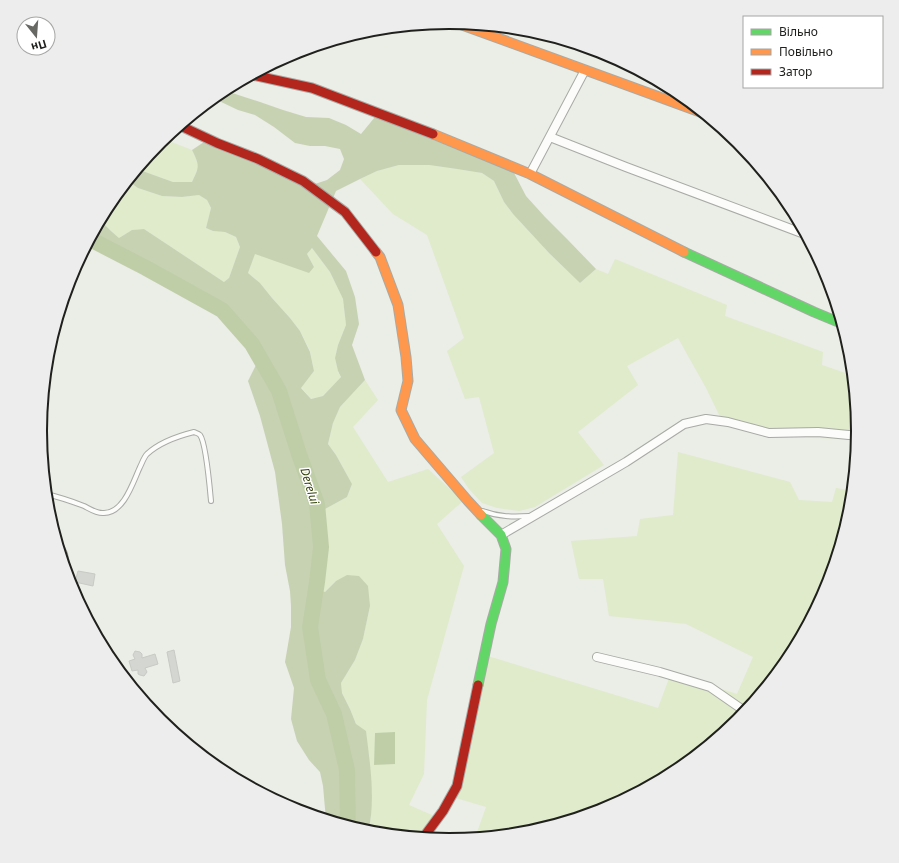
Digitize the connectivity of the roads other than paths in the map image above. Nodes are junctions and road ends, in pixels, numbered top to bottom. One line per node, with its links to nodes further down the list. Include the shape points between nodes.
1 (476, 30): 2 (street)
2 (585, 70): 4 (street); 6 (street)
3 (260, 77): 7 (street, via 312,88)
4 (689, 108)
5 (185, 128): 13 (street, via 303,181 345,212 380,257 398,305 406,357 408,381 401,410 415,439)
6 (550, 137): 7 (street); 8 (street)
7 (530, 174): 9 (street, via 703,261)
8 (799, 232)
9 (836, 321)
10 (852, 435): 14 (street, via 818,432 770,433 706,419 684,424 626,462)
11 (52, 495): 12 (lane, via 96,512 113,511 121,506 146,455 157,446 194,432 200,435 202,442)
12 (211, 501)
13 (474, 507): 14 (lane, via 493,515); 15 (street)
14 (534, 516): 15 (street)
15 (501, 535): 18 (street, via 506,549 503,582 491,624 457,786)
16 (597, 657): 17 (street, via 710,687)
17 (741, 709)
18 (427, 833)

